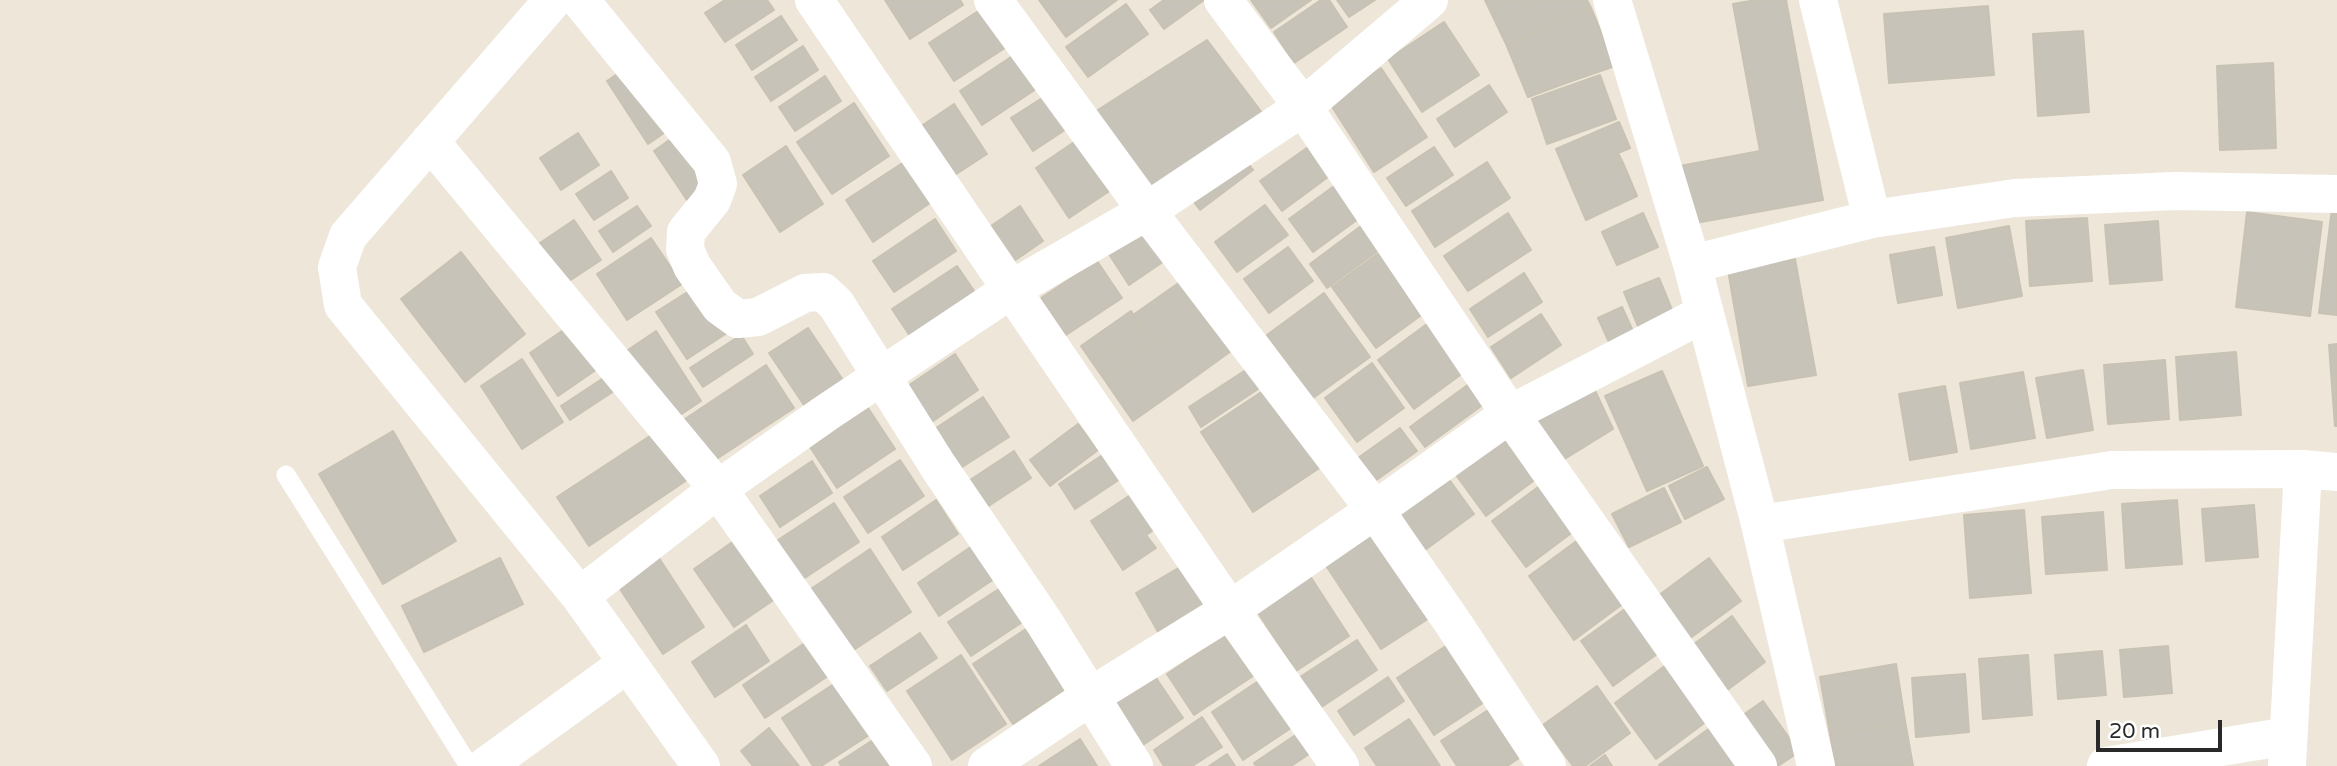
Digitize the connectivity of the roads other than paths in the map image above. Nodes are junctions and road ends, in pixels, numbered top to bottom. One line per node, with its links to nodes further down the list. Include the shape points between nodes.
1 (553, 0): 10 (street)
2 (580, 0): 17 (street, via 712,162 718,184 712,200 686,232 685,249 720,306 738,319 758,317 805,293 823,292 836,304)
3 (814, 0): 15 (street)
4 (993, 0): 12 (street)
5 (1223, 0): 9 (street)
6 (1612, 0): 14 (street)
7 (1818, 0): 13 (street)
8 (1422, 2): 9 (street)
9 (1303, 107): 12 (street); 18 (street)
10 (430, 141): 21 (street); 24 (street, via 348,236 337,267 343,305)
11 (2337, 194): 13 (street, via 2175,191 2015,198)
12 (1147, 211): 15 (street); 22 (street)
13 (1872, 219): 14 (street)
14 (1692, 264): 16 (street)
15 (1012, 289): 17 (street); 25 (street)
16 (1705, 313): 18 (street); 23 (street)
17 (882, 375): 21 (street); 27 (street)
18 (1510, 414): 22 (street); 37 (street)
19 (2320, 470): 23 (street, via 2112,470); 28 (street)
20 (286, 475): 29 (lane)
21 (718, 489): 24 (street); 32 (street)
22 (1375, 510): 25 (street); 36 (street)
23 (1760, 524): 38 (street)
24 (580, 596): 26 (street)
25 (1230, 610): 27 (street); 35 (street)
26 (628, 663): 30 (street); 31 (street)
27 (1091, 696): 33 (street); 34 (street)
28 (2287, 751): 39 (street)
29 (469, 766)
30 (486, 766)
31 (701, 766)
32 (913, 766)
33 (988, 766)
34 (1134, 766)
35 (1340, 766)
36 (1547, 766)
37 (1758, 766)
38 (1815, 766)
39 (2106, 766)

